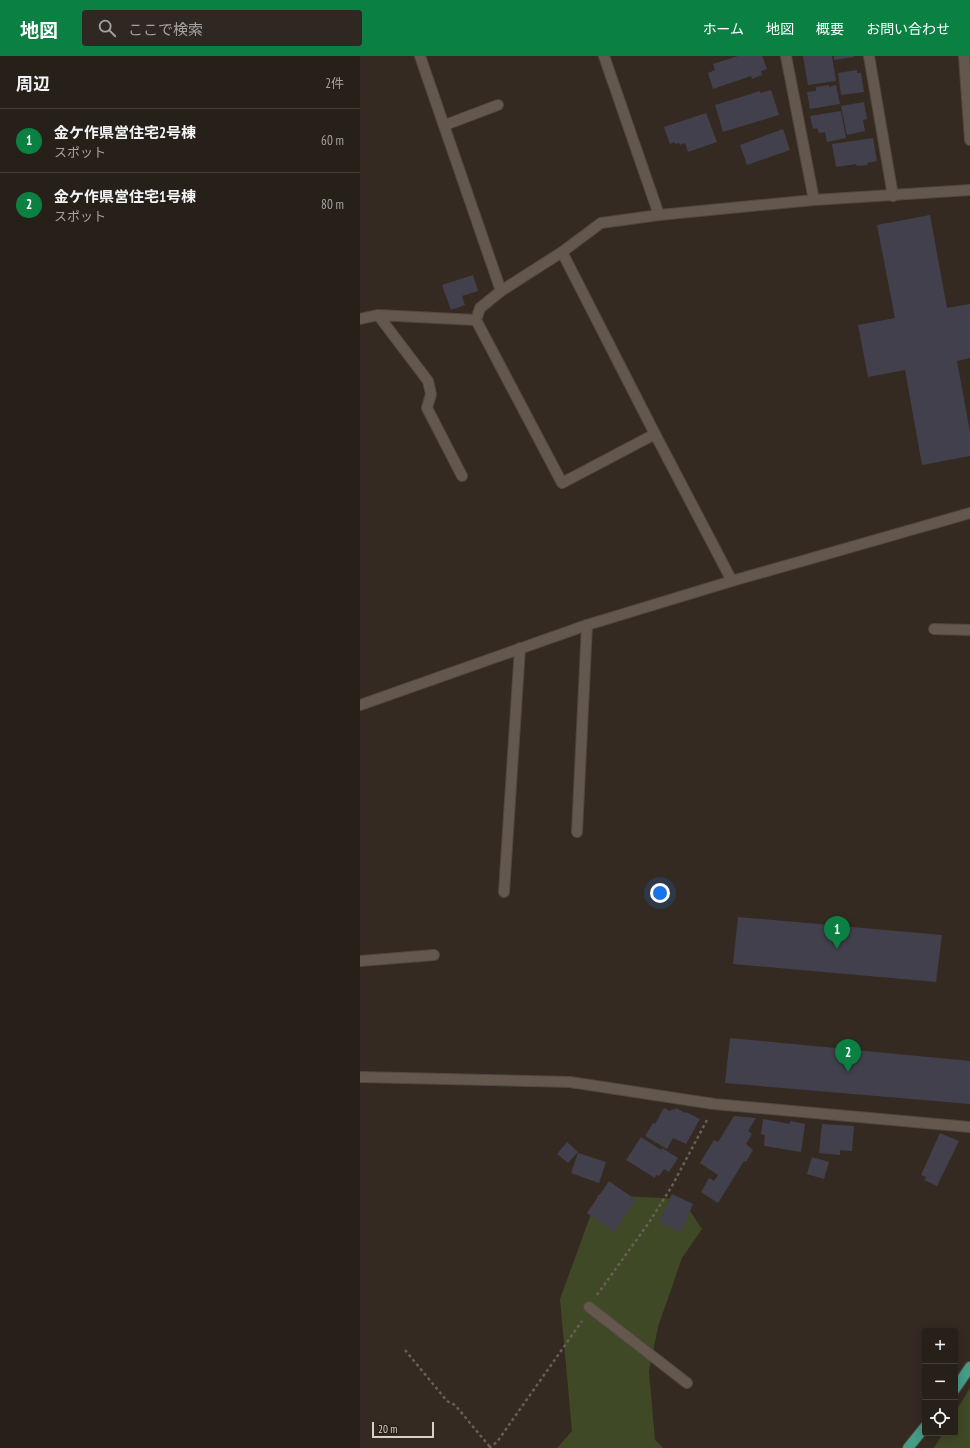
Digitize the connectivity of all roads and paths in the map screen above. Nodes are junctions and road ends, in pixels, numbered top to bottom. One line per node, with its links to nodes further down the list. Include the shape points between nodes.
1 (420, 56): 7 (street)
2 (604, 56): 12 (street)
3 (786, 56): 11 (street)
4 (869, 56): 10 (street)
5 (964, 56): 8 (street)
6 (498, 105): 7 (street)
7 (445, 125): 14 (street)
8 (970, 140)
9 (970, 190): 10 (street)
10 (893, 196): 11 (street)
11 (814, 200): 12 (street)
12 (659, 215): 13 (street, via 601,223)
13 (562, 252): 14 (street); 18 (street)
14 (502, 291): 17 (street, via 480,308)
15 (378, 315): 16 (street); 17 (street); 19 (street, via 428,381 431,394 428,408)
16 (360, 319)
17 (476, 320): 18 (street, via 562,483)
18 (654, 434): 21 (street)
19 (462, 476)
20 (970, 513): 21 (street)
21 (732, 581): 22 (street)
22 (587, 625): 25 (street); 27 (street)
23 (934, 629): 24 (street)
24 (970, 630)
25 (520, 648): 26 (street); 28 (street)
26 (360, 705)
27 (577, 832)
28 (504, 892)
29 (434, 956): 30 (street)
30 (360, 961)
31 (360, 1077): 32 (street, via 570,1082)
32 (714, 1104): 33 (street); 34 (path, via 672,1186)
33 (970, 1127)
34 (589, 1307): 37 (street); 40 (path, via 587,1314 497,1442)
35 (405, 1350): 40 (path, via 447,1401 455,1405)
36 (970, 1366): 38 (main road)
37 (687, 1383)
38 (958, 1384)
39 (922, 1431): 41 (main road)
40 (490, 1447)
41 (908, 1448)

